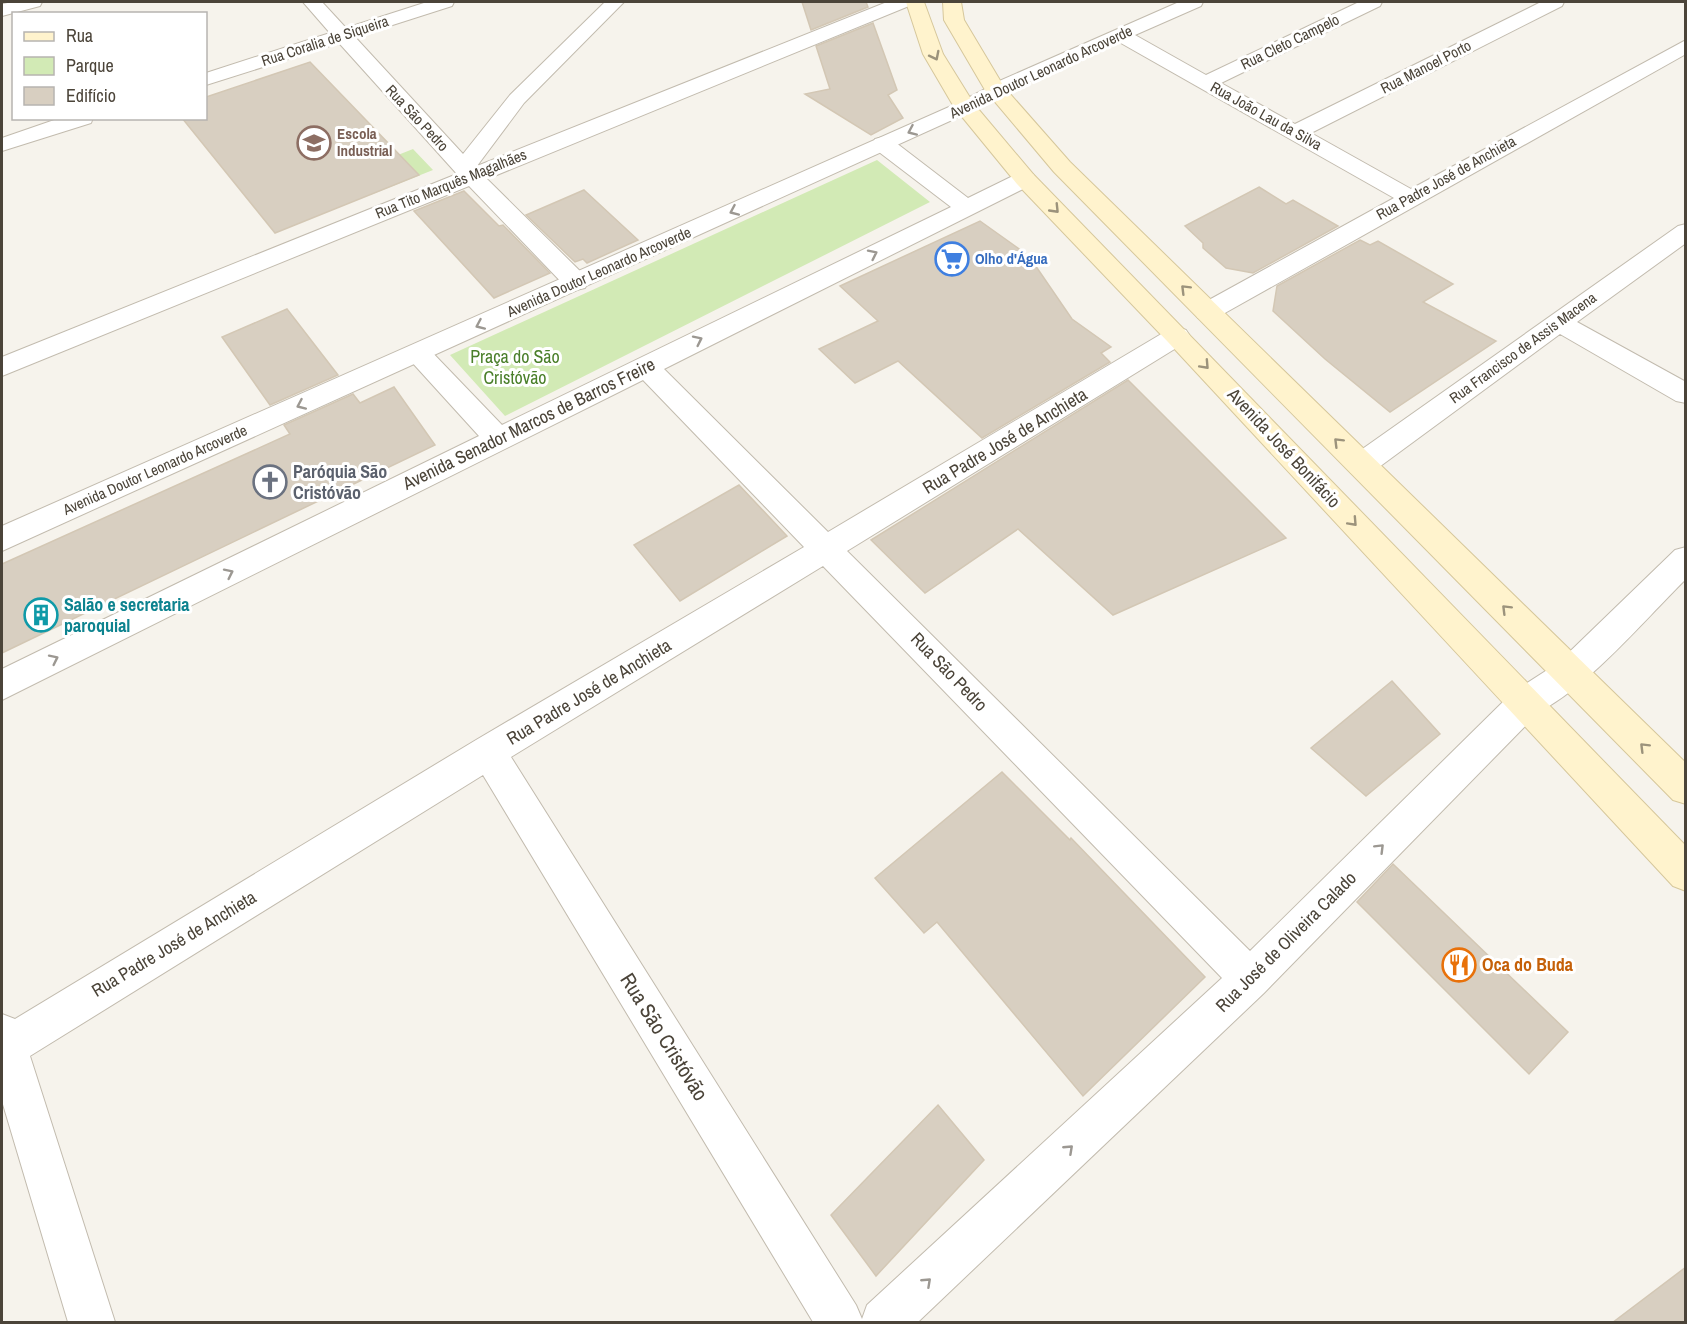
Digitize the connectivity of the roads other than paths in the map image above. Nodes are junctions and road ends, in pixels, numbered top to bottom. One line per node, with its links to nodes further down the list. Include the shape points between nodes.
1 (33, 2): 11 (street)
2 (312, 2): 13 (street, Rua São Pedro)
3 (445, 2): 13 (street, Rua Coralia de Siqueira)
4 (615, 2): 23 (street, via 517,99)
5 (902, 2): 23 (street, Rua Tito Marquês Magalhães)
6 (915, 2): 18 (main road, Avenida José Bonifácio, one-way to 18, via 933,54)
7 (952, 2): 17 (main road, via 954,20)
8 (1194, 2): 12 (street, Avenida Doutor Leonardo Arcoverde)
9 (1373, 2): 16 (street, Rua Cleto Campelo)
10 (1555, 2): 20 (street, Rua Manoel Porto)
11 (2, 10)
12 (1120, 35): 16 (street, Rua João Lau da Silva); 17 (street, Avenida Doutor Leonardo Arcoverde)
13 (341, 36): 15 (street, Rua Coralia de Siqueira); 23 (street, Rua São Pedro)
14 (1686, 46): 25 (street, Rua Padre José de Anchieta)
15 (207, 79)
16 (1207, 82): 20 (street, Rua João Lau da Silva)
17 (995, 90): 18 (street, Avenida Doutor Leonardo Arcoverde); 29 (main road, one-way to 17, via 1062,167)
18 (965, 107): 21 (street, Avenida Doutor Leonardo Arcoverde, one-way to 21); 24 (main road, Avenida José Bonifácio)
19 (77, 120): 22 (street)
20 (1297, 132): 25 (street, Rua João Lau da Silva)
21 (883, 144): 26 (street); 28 (street, Avenida Doutor Leonardo Arcoverde, one-way to 28)
22 (2, 145)
23 (468, 172): 28 (street, Rua São Pedro); 34 (street, Rua Tito Marquês Magalhães)
24 (1025, 179): 26 (street, Avenida Senador Marcos de Barros Freire); 31 (main road, Avenida José Bonifácio, one-way to 31)
25 (1411, 198): 29 (street, Rua Padre José de Anchieta)
26 (967, 208): 33 (street, Avenida Senador Marcos de Barros Freire, one-way to 26)
27 (1686, 231): 30 (street, Rua Francisco de Assis Macena)
28 (576, 282): 32 (street, Avenida Doutor Leonardo Arcoverde, one-way to 32)
29 (1207, 312): 37 (main road, one-way to 29)
30 (1558, 322): 35 (street); 37 (street, Rua Francisco de Assis Macena)
31 (1177, 336): 39 (street, Rua Padre José de Anchieta); 43 (main road, Avenida José Bonifácio, one-way to 43)
32 (418, 353): 36 (street); 38 (street, Avenida Doutor Leonardo Arcoverde, one-way to 38)
33 (645, 366): 36 (street, Avenida Senador Marcos de Barros Freire); 39 (street, Rua São Pedro)
34 (2, 367)
35 (1686, 394)
36 (498, 439): 42 (street, Avenida Senador Marcos de Barros Freire, one-way to 36)
37 (1361, 465): 41 (main road, one-way to 37)
38 (2, 538)
39 (829, 549): 44 (street, Rua Padre José de Anchieta); 47 (street, Rua São Pedro)
40 (1686, 559): 41 (street, Rua José de Oliveira Calado)
41 (1569, 673): 43 (street, Rua José de Oliveira Calado); 45 (main road, one-way to 41)
42 (2, 686)
43 (1525, 703): 46 (main road, Avenida José Bonifácio); 47 (street, Rua José de Oliveira Calado, one-way to 43)
44 (488, 752): 48 (street, Rua Padre José de Anchieta); 50 (street, Rua São Cristóvão)
45 (1686, 788)
46 (1686, 873)
47 (1250, 979): 51 (street, Rua José de Oliveira Calado, one-way to 47)
48 (3, 1044): 49 (street)
49 (91, 1323)
50 (839, 1323)
51 (884, 1323)

